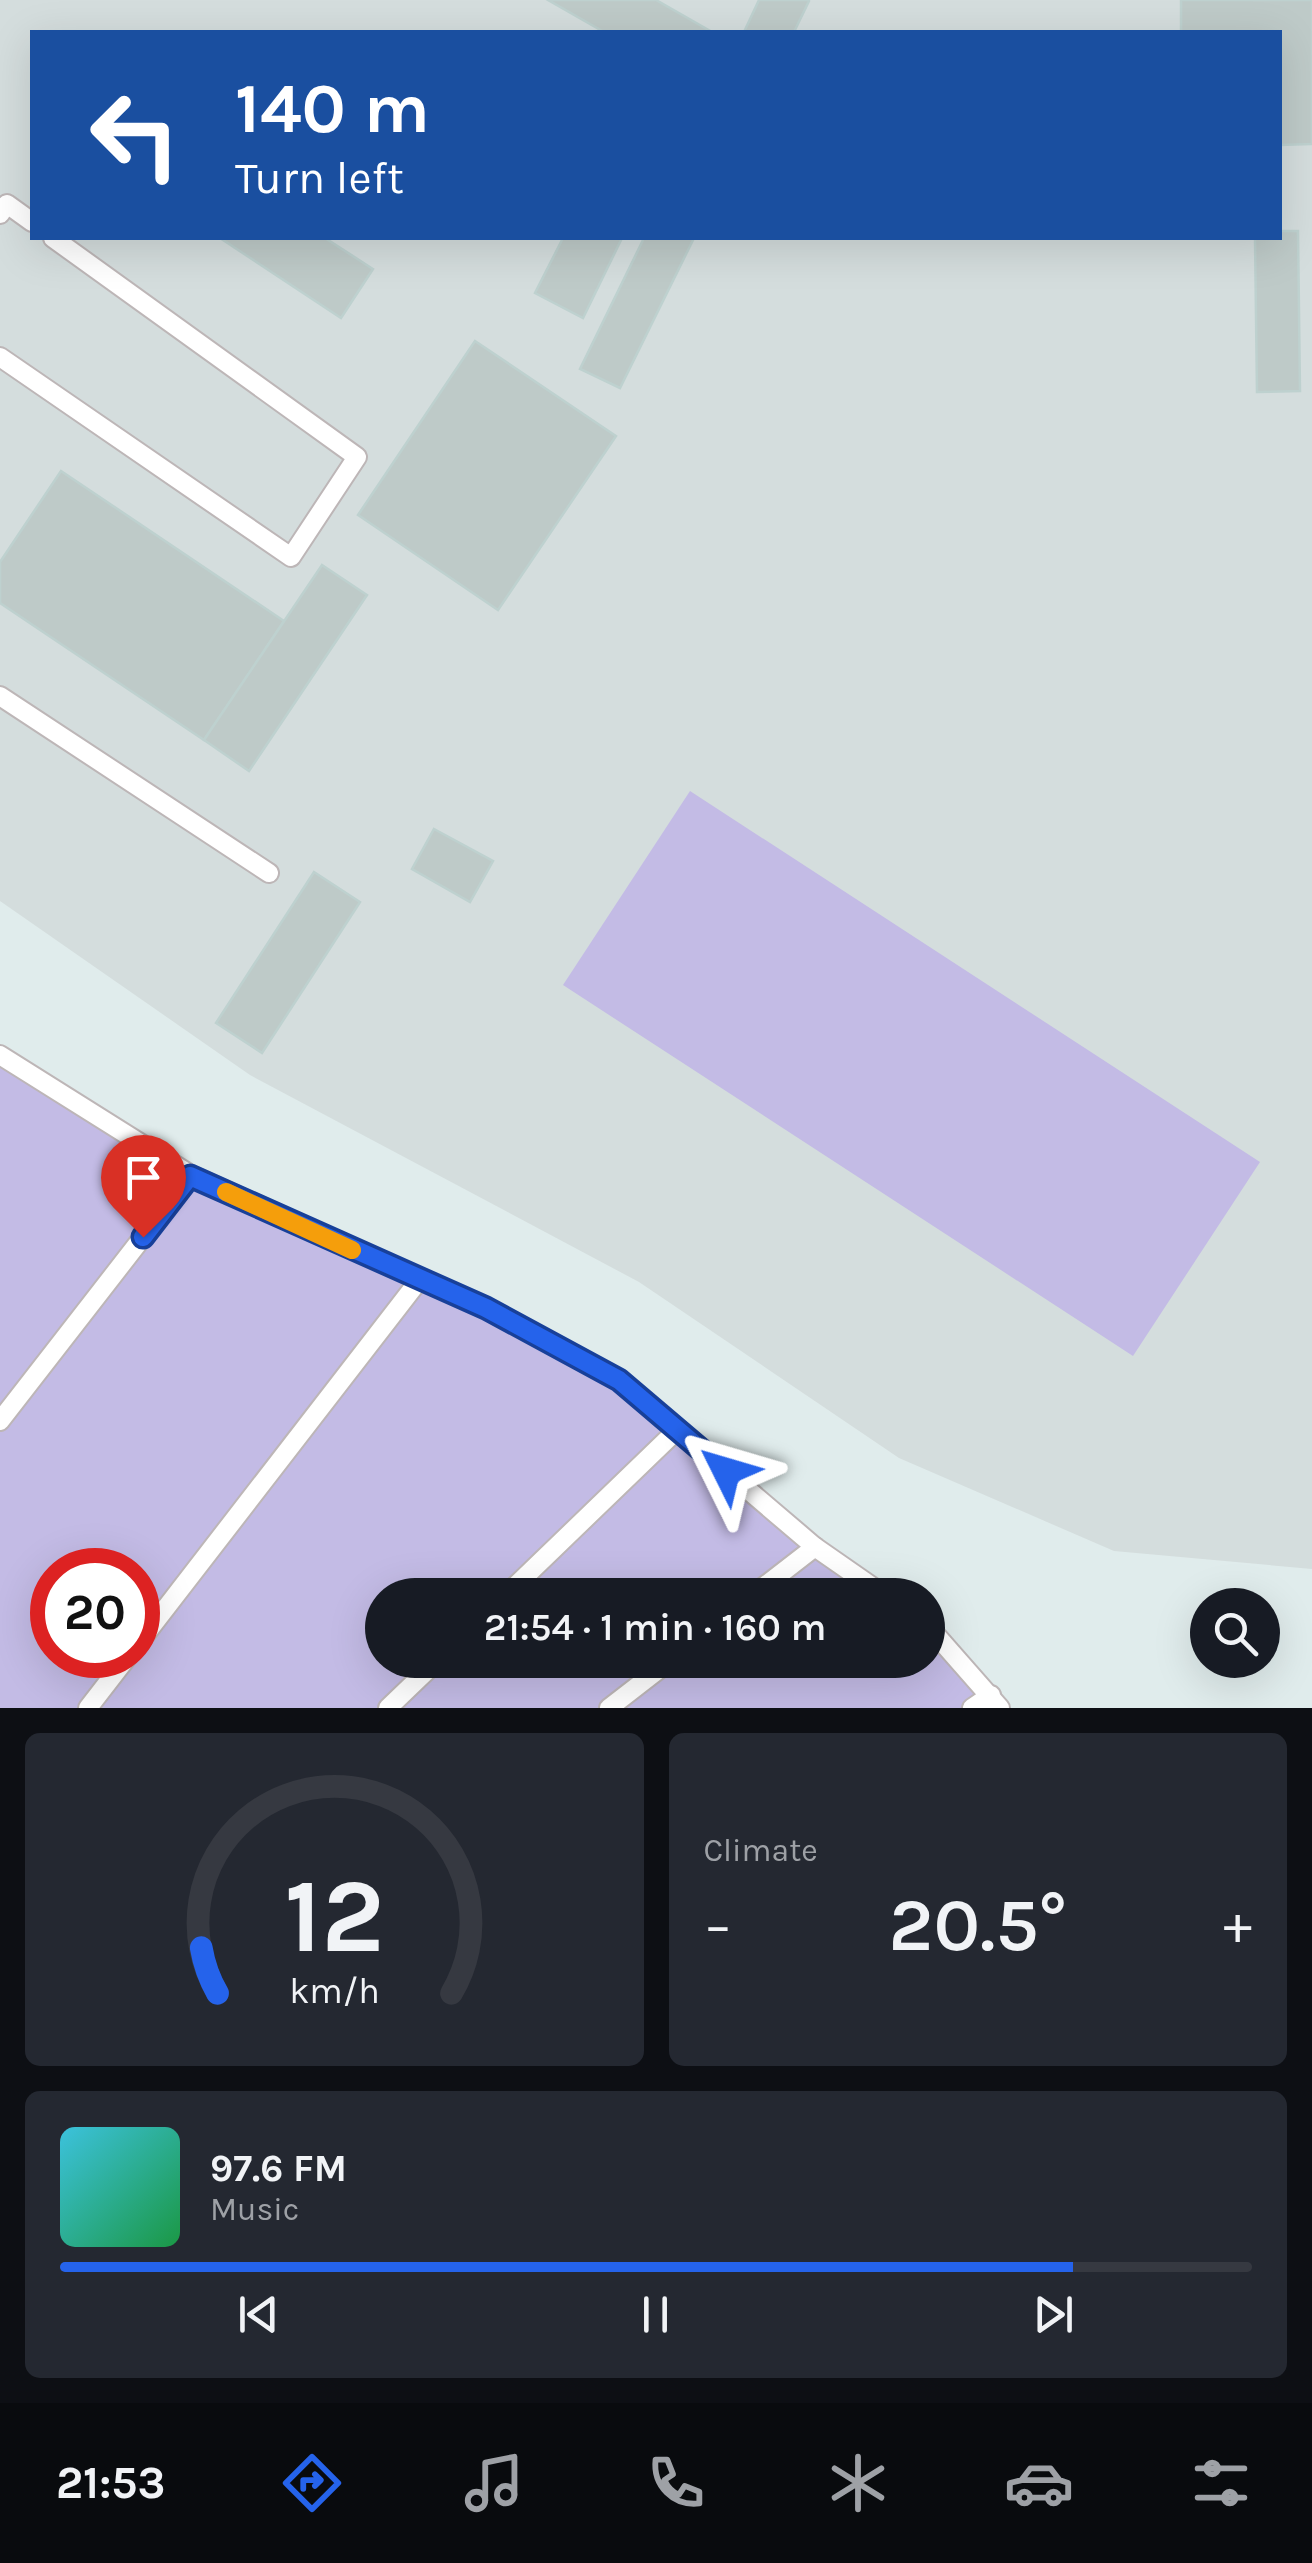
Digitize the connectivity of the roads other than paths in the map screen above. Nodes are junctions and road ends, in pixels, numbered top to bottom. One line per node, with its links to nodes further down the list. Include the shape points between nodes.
1 (0, 214): 2 (lane, via 6,204)
2 (30, 221)
3 (56, 240): 4 (lane, via 357,457 291,557)
4 (0, 357)
5 (0, 696): 6 (lane)
6 (270, 873)
7 (0, 1055): 8 (lane)
8 (190, 1176): 9 (lane); 10 (lane)
9 (420, 1279): 11 (lane, via 619,1380); 16 (lane)
10 (0, 1421)
11 (678, 1430): 12 (lane); 13 (lane)
12 (815, 1547): 14 (lane); 15 (lane)
13 (524, 1578)
14 (776, 1578)
15 (860, 1578)
16 (160, 1616)
17 (945, 1645): 21 (lane)
18 (111, 1678): 22 (lane)
19 (419, 1678): 23 (lane)
20 (647, 1678): 24 (lane)
21 (995, 1702): 25 (lane)
22 (88, 1708)
23 (388, 1708)
24 (609, 1708)
25 (972, 1708)

